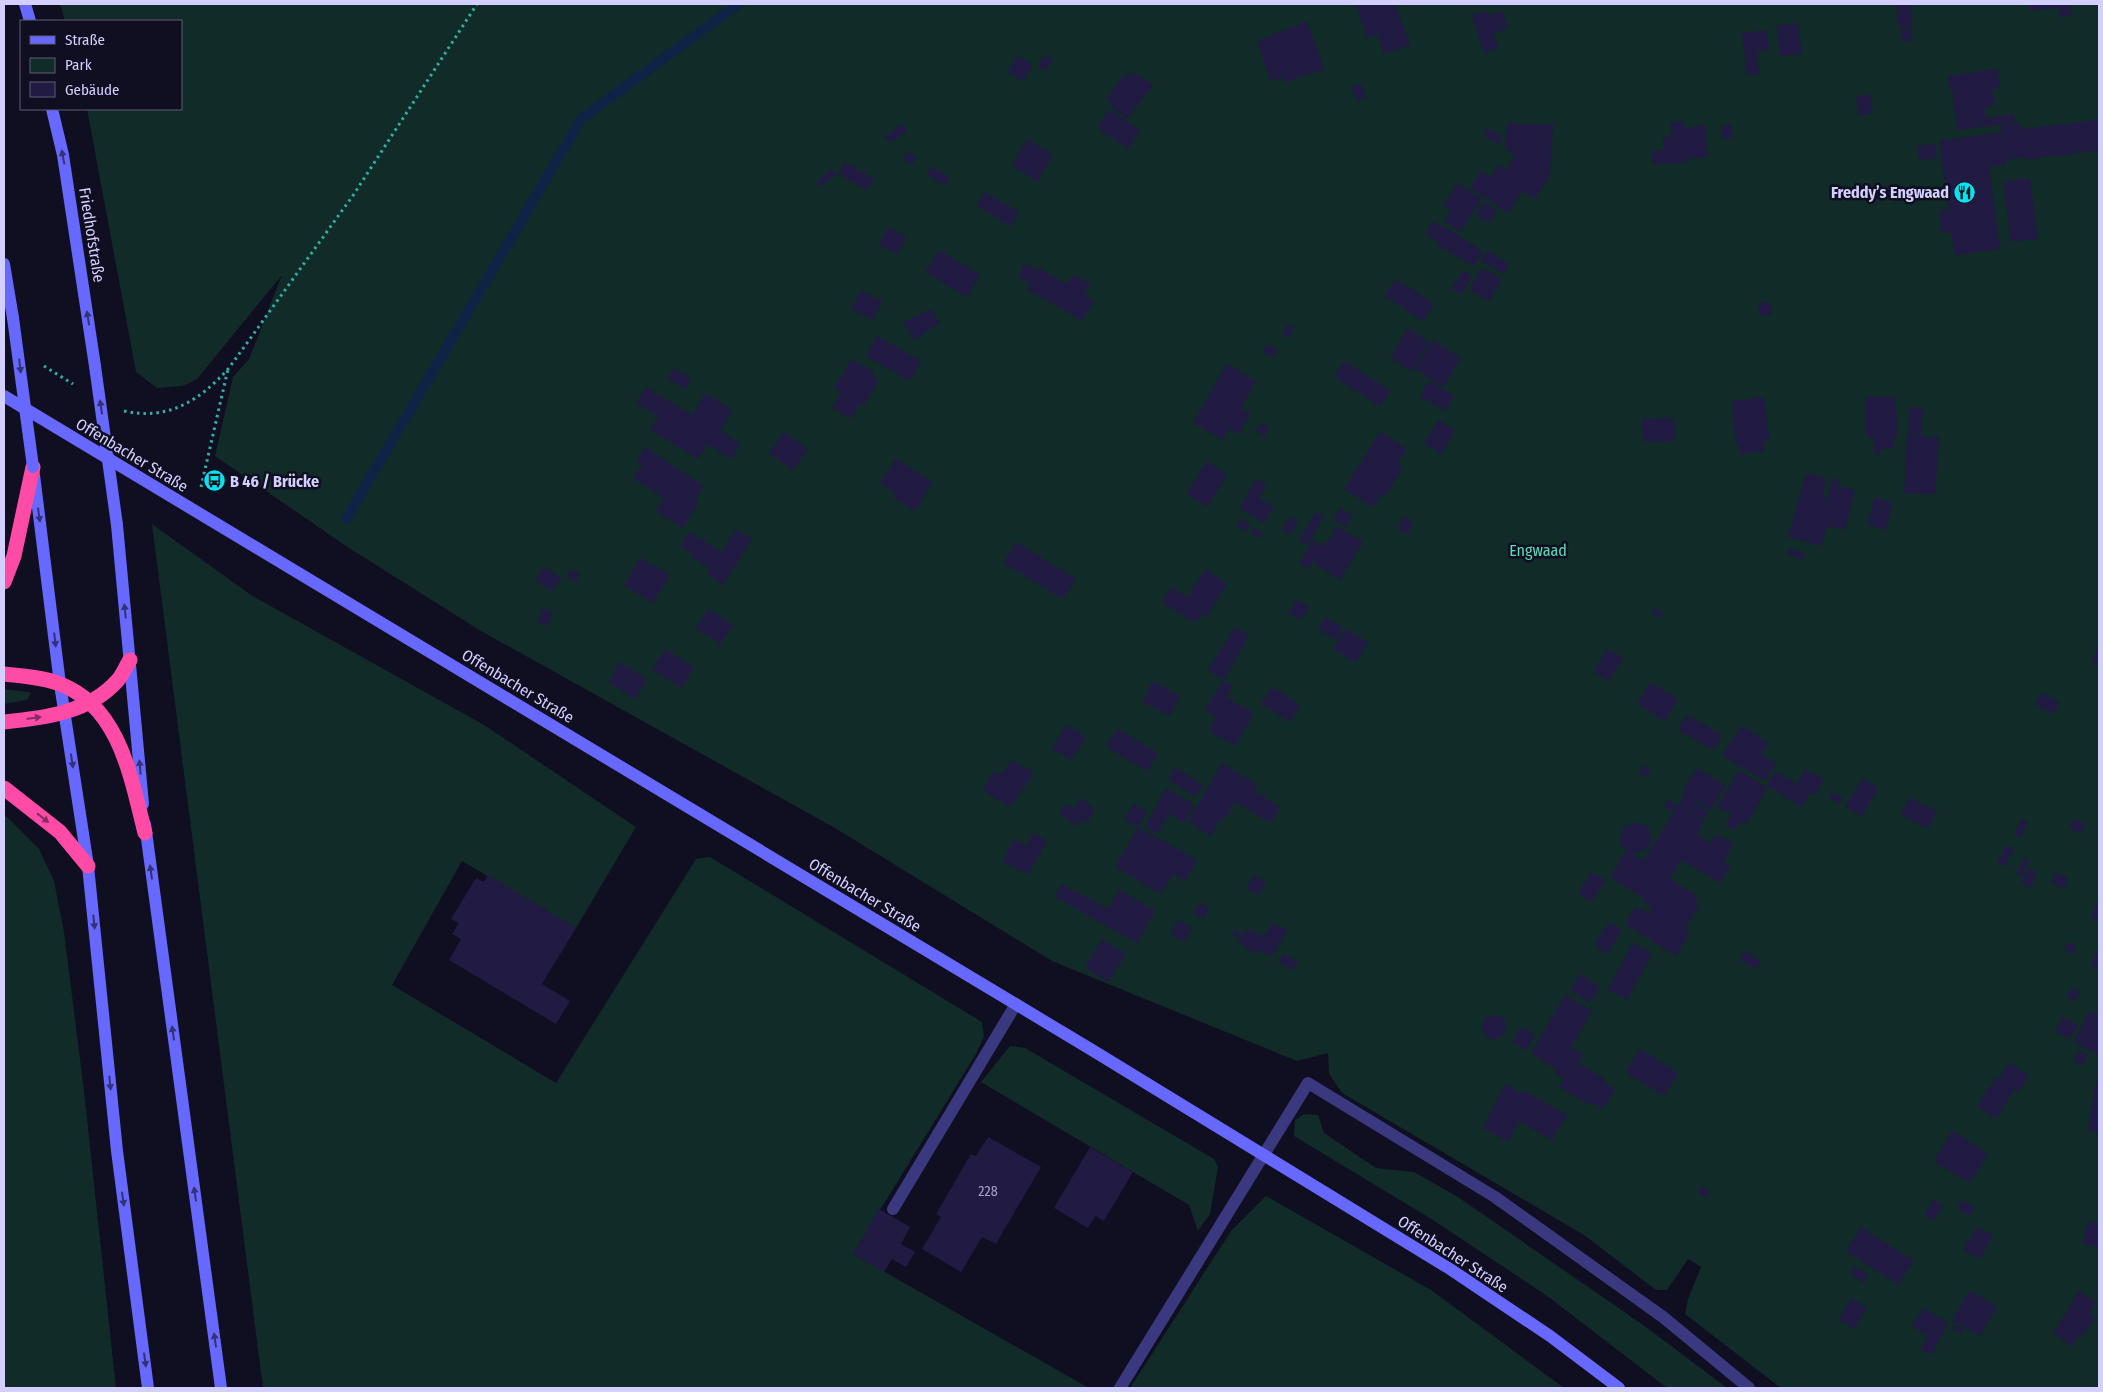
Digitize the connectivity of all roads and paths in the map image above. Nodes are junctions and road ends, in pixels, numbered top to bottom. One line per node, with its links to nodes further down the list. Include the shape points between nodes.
1 (25, 4): 3 (main road)
2 (477, 4): 7 (path, via 354,194)
3 (30, 20)
4 (52, 110): 14 (main road, Friedhofstraße, one-way to 4, bridge, via 117,525 96,366 63,155)
5 (4, 264): 11 (main road, one-way to 11, bridge)
6 (36, 361): 8 (path)
7 (229, 368): 10 (path, via 192,402 173,409 134,413); 12 (path)
8 (76, 387)
9 (4, 396): 12 (main road, Offenbacher Straße)
10 (117, 409)
11 (33, 467): 13 (highway, via 14,556); 16 (main road, one-way to 16)
12 (195, 512): 23 (main road, Offenbacher Straße)
13 (4, 582)
14 (130, 660): 17 (highway, via 118,680); 21 (main road, Friedhofstraße, one-way to 14)
15 (4, 674): 16 (highway)
16 (60, 684): 17 (highway); 18 (main road)
17 (91, 701): 18 (highway); 21 (highway, via 116,736)
18 (65, 712): 19 (highway, one-way to 18); 22 (main road, one-way to 22)
19 (4, 722)
20 (4, 788): 22 (highway, one-way to 22, via 60,832)
21 (145, 833): 27 (main road, Friedhofstraße, one-way to 21)
22 (88, 866): 26 (main road, one-way to 26, via 117,1151)
23 (1016, 1004): 24 (main road, Offenbacher Straße); 25 (lane)
24 (1264, 1156): 28 (lane); 29 (main road, Offenbacher Straße, via 1450,1269 1550,1336); 30 (lane, via 1308,1083 1495,1197 1663,1316)
25 (893, 1209)
26 (148, 1388)
27 (221, 1388)
28 (1120, 1388)
29 (1619, 1388)
30 (1749, 1388)

